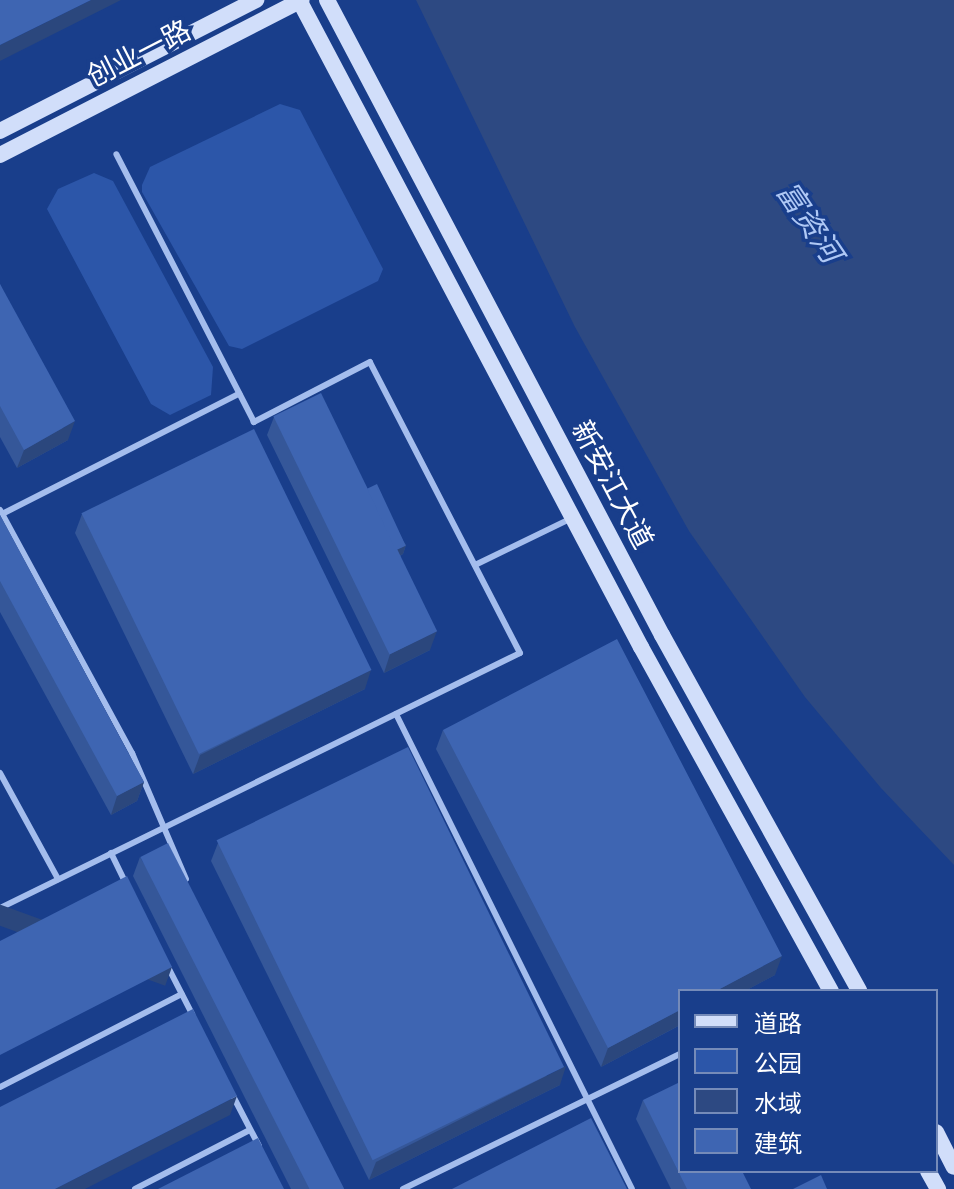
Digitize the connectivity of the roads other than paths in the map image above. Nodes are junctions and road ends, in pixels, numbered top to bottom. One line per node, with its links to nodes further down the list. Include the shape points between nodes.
1 (256, 0): 4 (main road, 创业一路)
2 (300, 0): 6 (main road, 创业一路); 9 (main road, 新安江大道)
3 (327, 0): 21 (main road, 新安江大道, via 662,635)
4 (0, 131)
5 (116, 154): 7 (lane)
6 (0, 155)
7 (239, 394): 8 (lane); 10 (lane, via 254,422 370,362)
8 (1, 512): 13 (lane, via 132,753)
9 (572, 518): 10 (lane); 20 (main road, 新安江大道)
10 (475, 565): 11 (lane, via 520,653)
11 (396, 714): 13 (lane); 27 (lane)
12 (0, 773): 15 (lane)
13 (164, 828): 14 (lane); 16 (lane)
14 (111, 853): 15 (lane); 17 (lane)
15 (58, 879): 18 (lane)
16 (192, 891)
17 (132, 896)
18 (0, 908)
19 (160, 952): 22 (lane)
20 (830, 989)
21 (858, 989)
22 (182, 994): 23 (lane); 25 (lane)
23 (195, 1021)
24 (678, 1055): 27 (lane)
25 (0, 1087)
26 (230, 1089): 28 (lane)
27 (587, 1099): 33 (lane); 34 (lane)
28 (250, 1130): 30 (lane); 32 (lane)
29 (938, 1136): 31 (main road)
30 (262, 1154)
31 (954, 1167)
32 (135, 1189)
33 (403, 1189)
34 (632, 1189)

